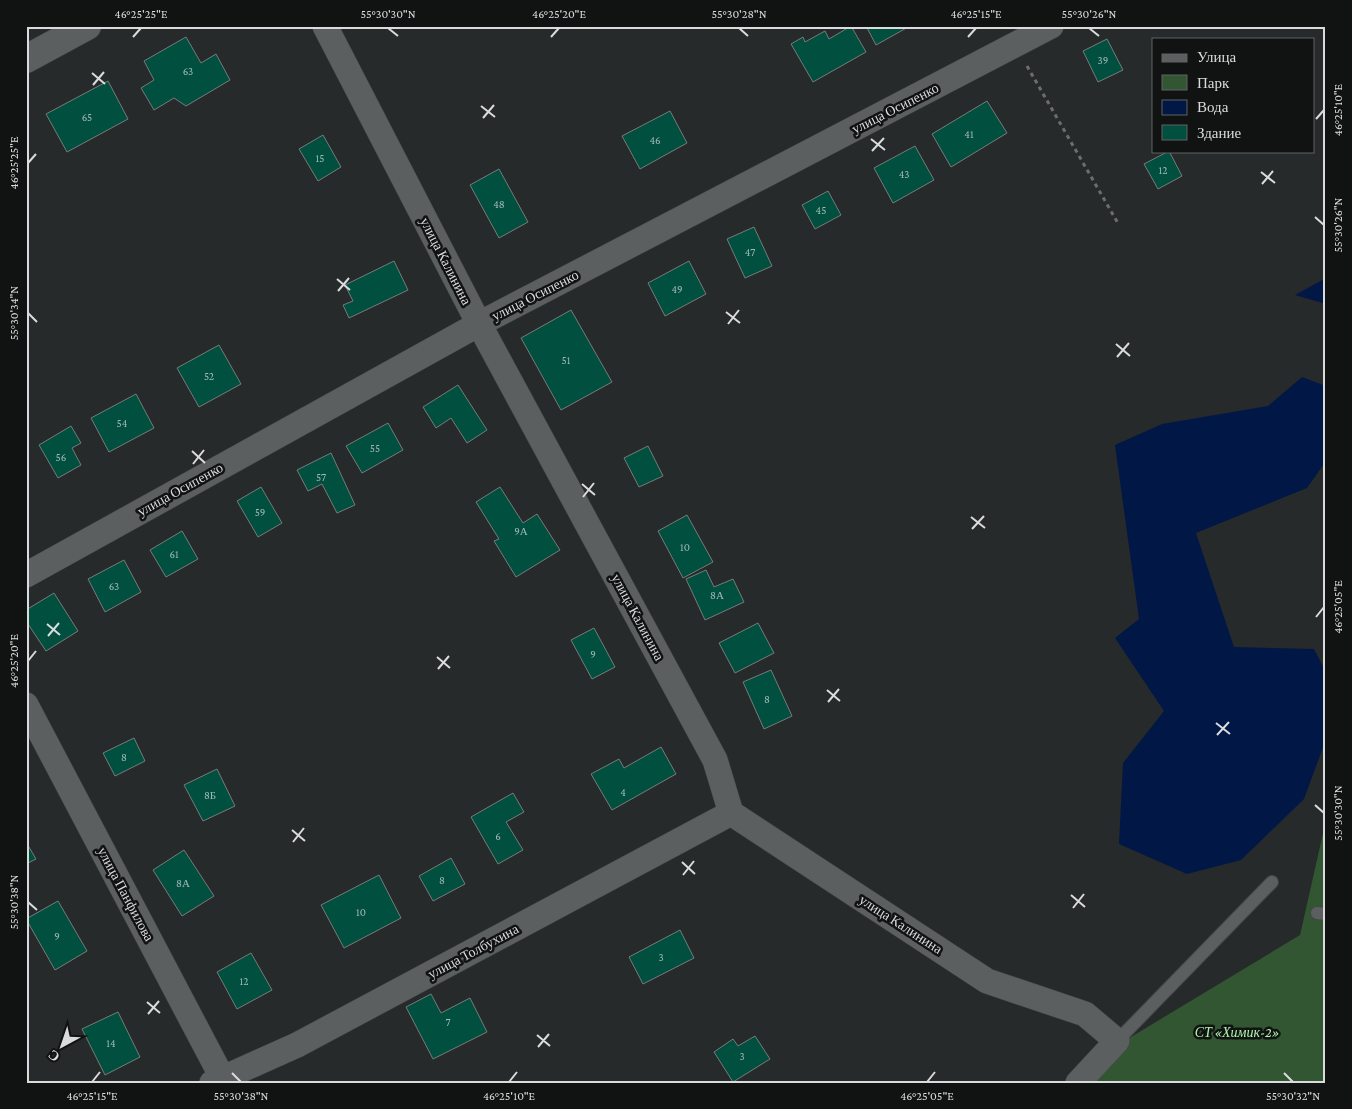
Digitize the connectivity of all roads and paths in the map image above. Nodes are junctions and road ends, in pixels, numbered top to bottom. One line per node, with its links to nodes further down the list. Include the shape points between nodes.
1 (87, 26): 5 (street)
2 (325, 26): 7 (street, улица Калинина)
3 (1051, 26): 4 (street, улица Осипенко)
4 (1010, 36): 6 (path); 7 (street, улица Осипенко)
5 (26, 59)
6 (1119, 225)
7 (479, 324): 8 (street, улица Осипенко); 10 (street, улица Калинина, via 715,760)
8 (26, 575)
9 (26, 706): 13 (street, улица Панфилова)
10 (731, 813): 12 (street, улица Калинина, via 987,981 1085,1014); 13 (street, улица Толбухина, via 297,1045)
11 (1272, 882): 12 (lane)
12 (1117, 1041): 14 (street)
13 (220, 1081)
14 (1078, 1083)

